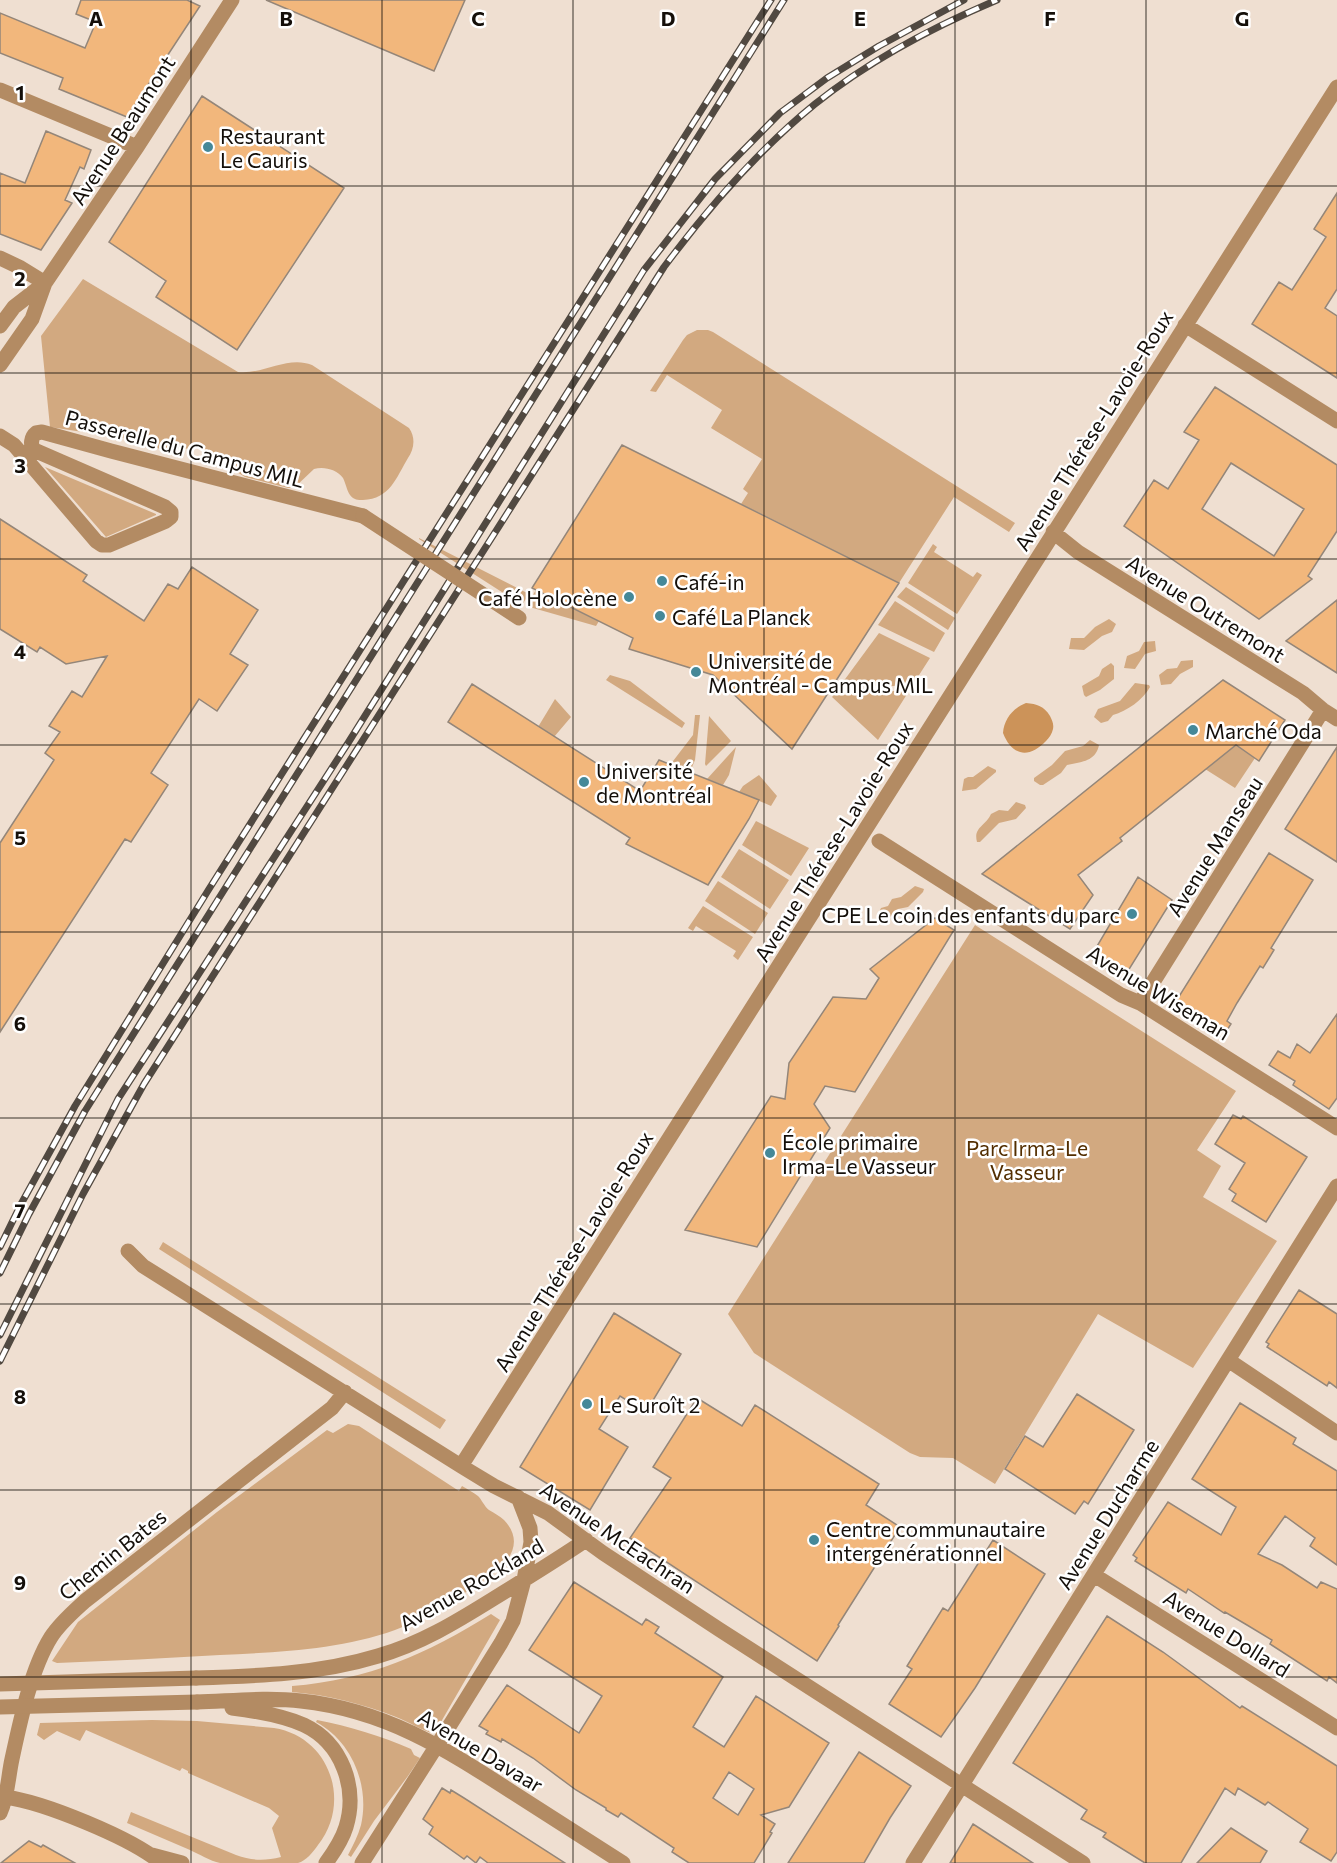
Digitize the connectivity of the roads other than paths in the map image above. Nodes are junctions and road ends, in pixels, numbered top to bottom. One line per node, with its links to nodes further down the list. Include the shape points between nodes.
1 (232, 0): 4 (street, Avenue Beaumont)
2 (1337, 87): 7 (street, Avenue Thérèse-Lavoie-Roux)
3 (0, 90): 4 (street)
4 (137, 147): 6 (street, Avenue Beaumont)
5 (0, 258): 6 (street)
6 (45, 283): 8 (street, Avenue Beaumont, via 14,307); 9 (street, Avenue Beaumont, via 32,319)
7 (1185, 325): 10 (street); 12 (street, Avenue Thérèse-Lavoie-Roux)
8 (0, 326)
9 (0, 365)
10 (1337, 421)
11 (0, 436): 13 (street, Passerelle du Campus MIL, bridge, via 14,445 99,543 112,544 169,520 169,509 34,450 34,434 42,432 363,516)
12 (1053, 532): 14 (street, Avenue Outremont, via 1078,552 1303,693); 24 (street, Avenue Thérèse-Lavoie-Roux)
13 (519, 618)
14 (1323, 711): 15 (street, Avenue Outremont); 17 (street, Avenue Manseau)
15 (1337, 719)
16 (879, 841): 17 (street, Avenue Wiseman, via 1121,995)
17 (1140, 1003): 18 (street, Avenue Wiseman)
18 (1337, 1128)
19 (1337, 1186): 21 (street, Avenue Ducharme)
20 (128, 1251): 22 (street, Avenue McEachran, via 143,1266)
21 (1228, 1360): 23 (street); 27 (street, Avenue Ducharme)
22 (345, 1392): 24 (street, Avenue McEachran); 35 (street, Chemin Bates, via 332,1408 85,1600 55,1630 29,1691)
23 (1337, 1433)
24 (461, 1466): 25 (street, Avenue McEachran)
25 (518, 1497): 26 (street, Avenue McEachran); 28 (street, via 531,1535)
26 (586, 1540): 28 (street, Avenue Rockland); 34 (street, Avenue McEachran)
27 (1094, 1575): 32 (street, Avenue Dollard); 34 (street, Avenue Ducharme)
28 (524, 1580): 29 (street, Avenue Rockland, bridge, via 416,1642 347,1665 269,1675); 33 (street, via 508,1632)
29 (0, 1684)
30 (197, 1702): 31 (street, bridge); 33 (street, Avenue Davaar, via 278,1700 329,1706 383,1720); 39 (street, via 292,1721 312,1730 332,1748 346,1772 350,1802 345,1829)
31 (0, 1707)
32 (1337, 1728)
33 (437, 1745): 40 (street); 41 (street, Avenue Davaar)
34 (962, 1785): 42 (street, Avenue Ducharme); 43 (street, Avenue McEachran)
35 (5, 1797): 36 (street, Chemin Bates); 37 (street, via 79,1821)
36 (0, 1813)
37 (156, 1859): 38 (street)
38 (182, 1863)
39 (326, 1863)
40 (362, 1863)
41 (623, 1863)
42 (913, 1863)
43 (1083, 1863)

